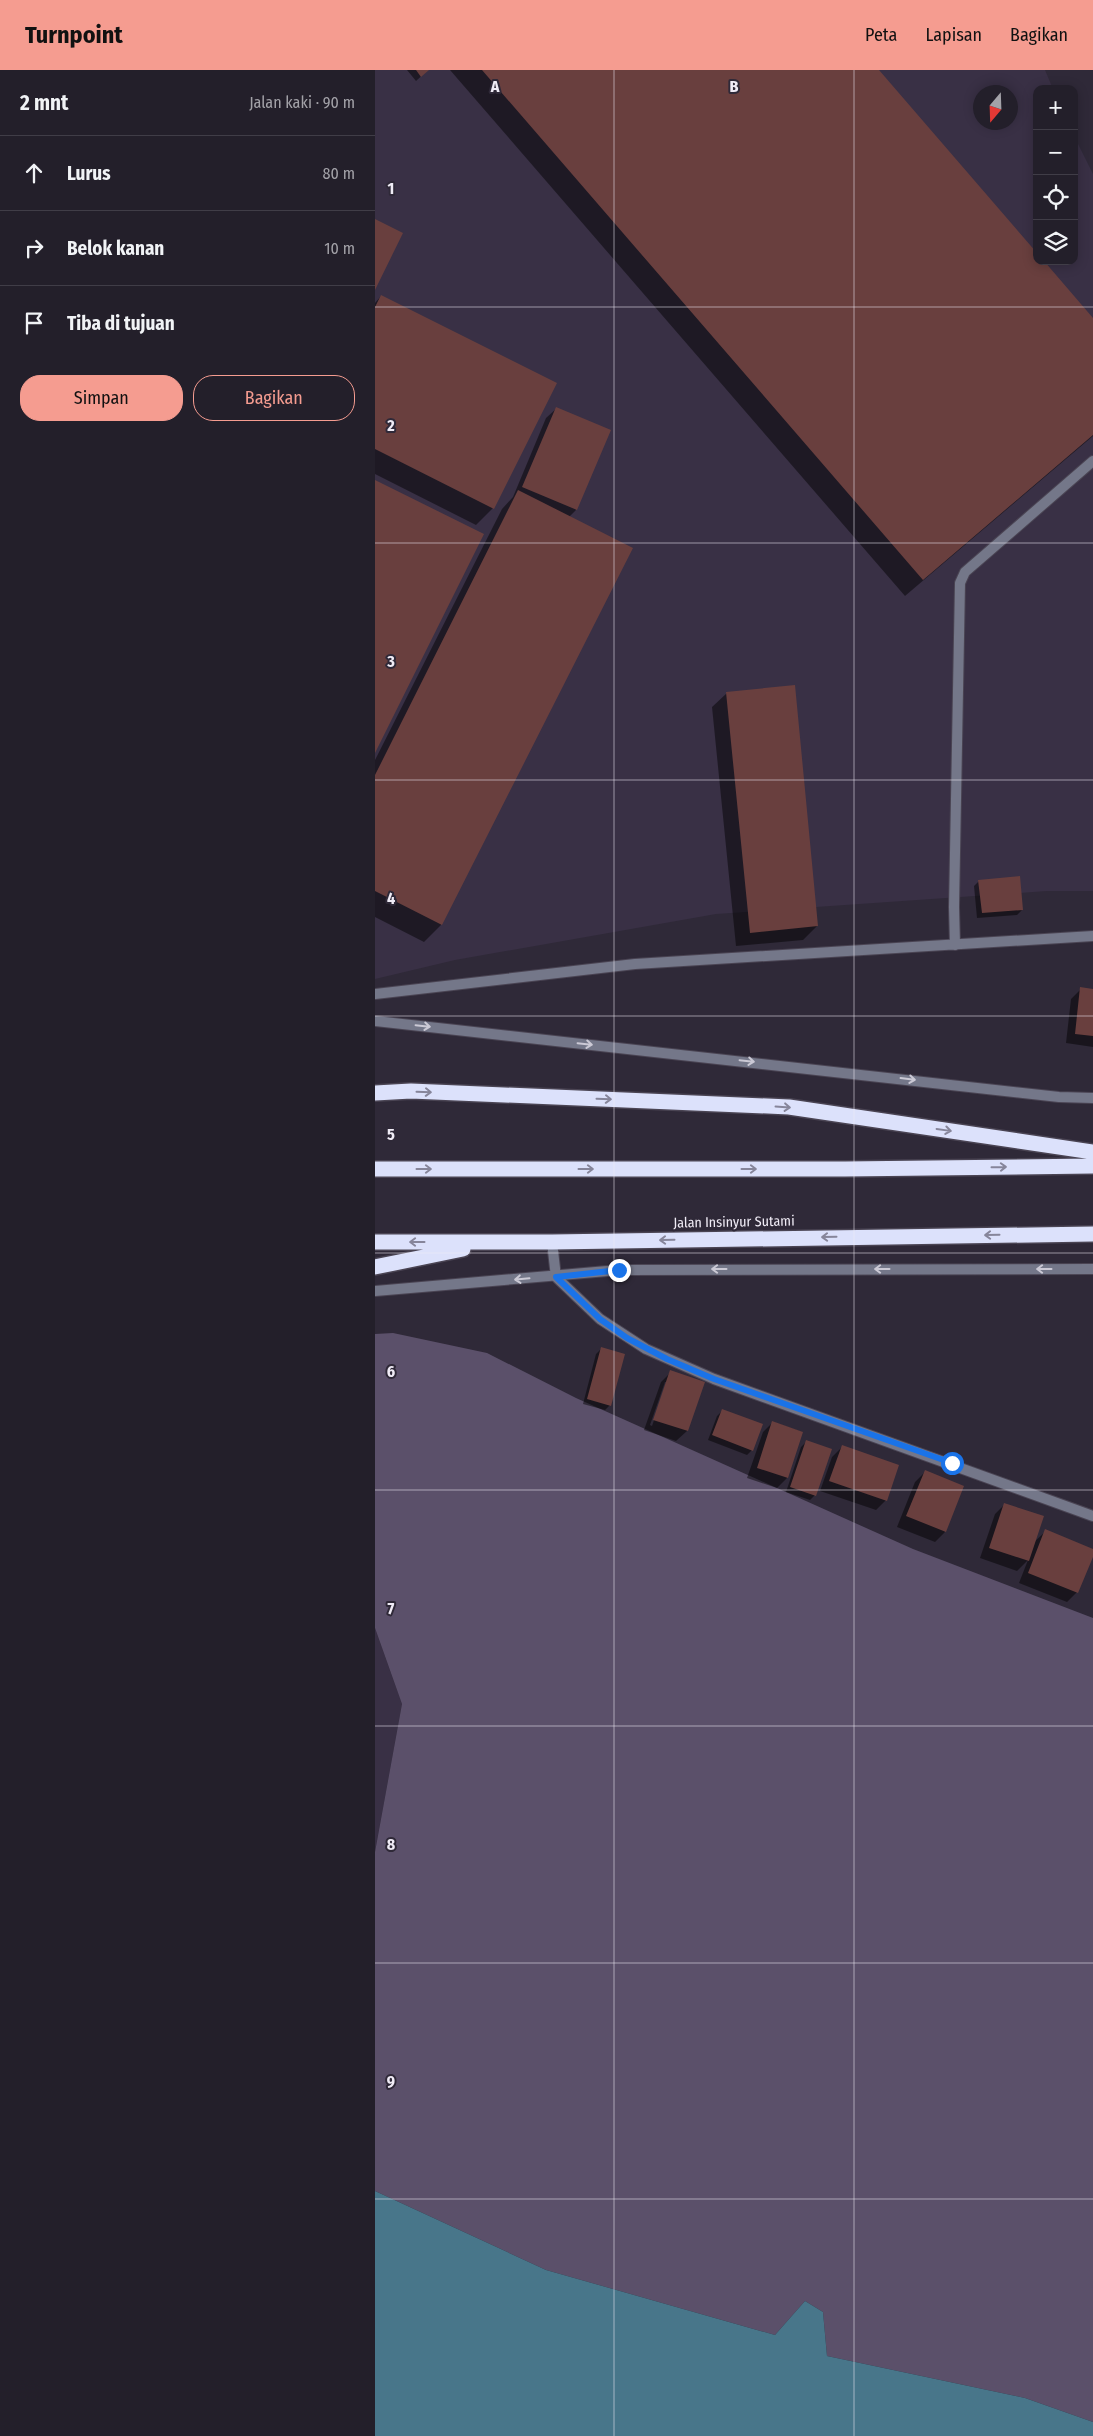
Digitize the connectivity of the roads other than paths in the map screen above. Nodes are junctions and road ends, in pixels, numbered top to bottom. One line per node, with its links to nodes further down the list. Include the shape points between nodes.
1 (1093, 461): 3 (street, via 965,572 960,583)
2 (1093, 936): 3 (street)
3 (955, 945): 4 (street, via 635,964)
4 (375, 994)
5 (375, 1021): 7 (street, one-way to 7, via 1059,1097)
6 (375, 1093): 8 (highway, one-way to 8, via 411,1091 789,1107)
7 (1093, 1098)
8 (1093, 1152)
9 (1093, 1166): 10 (highway, one-way to 9)
10 (375, 1169)
11 (1093, 1234): 14 (highway, Jalan Insinyur Sutami, one-way to 14)
12 (375, 1242): 13 (highway, Jalan Insinyur Sutami, one-way to 12)
13 (496, 1242): 14 (highway, Jalan Insinyur Sutami); 15 (highway)
14 (552, 1242): 17 (street)
15 (375, 1267)
16 (1093, 1269): 17 (street, one-way to 17, via 619,1270)
17 (556, 1277): 18 (street, one-way to 18); 19 (street, via 607,1324 667,1359 714,1379)
18 (375, 1292)
19 (1093, 1516)

